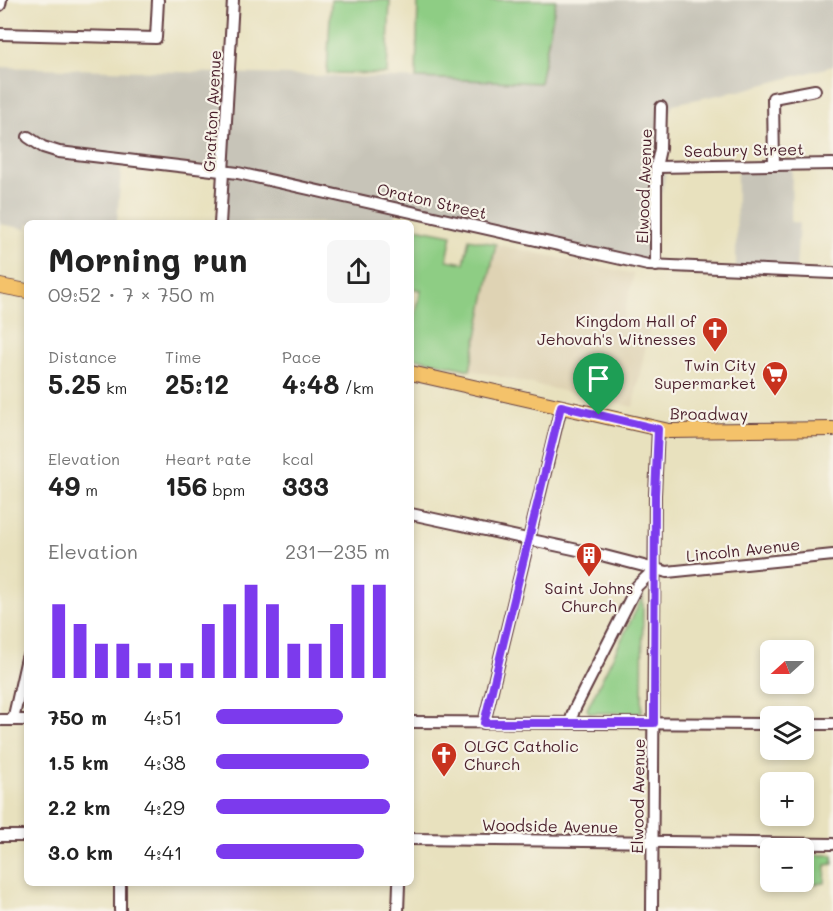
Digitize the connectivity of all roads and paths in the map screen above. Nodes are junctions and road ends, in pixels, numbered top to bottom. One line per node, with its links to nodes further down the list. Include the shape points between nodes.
1 (1, 0): 4 (street)
2 (158, 0): 5 (street, via 156,38)
3 (233, 0): 12 (street, Grafton Avenue)
4 (0, 5)
5 (0, 34)
6 (815, 90): 10 (street, via 773,98)
7 (661, 107): 11 (street, Elwood Avenue)
8 (28, 137): 12 (street, Oraton Street, via 59,152)
9 (833, 164): 10 (street, Seabury Street)
10 (774, 165): 11 (street, Seabury Street)
11 (656, 167): 14 (street, Elwood Avenue)
12 (224, 170): 13 (street, Grafton Avenue); 14 (street, Oraton Street)
13 (220, 220)
14 (656, 266): 15 (street, Oraton Street)
15 (833, 273)
16 (0, 286): 17 (main road)
17 (24, 290)
18 (414, 374): 19 (main road, Broadway)
19 (561, 406): 20 (main road, Broadway); 23 (street)
20 (658, 429): 21 (main road, Broadway); 25 (street, Elwood Avenue)
21 (833, 429)
22 (414, 515): 23 (street, Lincoln Avenue)
23 (530, 540): 25 (street, Lincoln Avenue); 31 (street)
24 (833, 555): 25 (street, Lincoln Avenue, via 677,572)
25 (655, 569): 32 (street, via 637,586); 33 (street, Elwood Avenue)
26 (24, 671): 28 (street)
27 (0, 720): 28 (street)
28 (13, 720): 29 (street)
29 (24, 720)
30 (414, 722): 31 (street)
31 (484, 723): 32 (street)
32 (570, 723): 33 (street)
33 (654, 723): 34 (street); 40 (street, Elwood Avenue)
34 (760, 724)
35 (814, 724): 36 (street)
36 (833, 724)
37 (0, 836): 38 (street)
38 (24, 836)
39 (414, 840): 40 (street, Woodside Avenue)
40 (653, 842): 41 (street, Woodside Avenue); 46 (street, Elwood Avenue)
41 (833, 844)
42 (120, 886): 44 (street)
43 (399, 886): 45 (street)
44 (120, 911)
45 (398, 911)
46 (652, 911)

